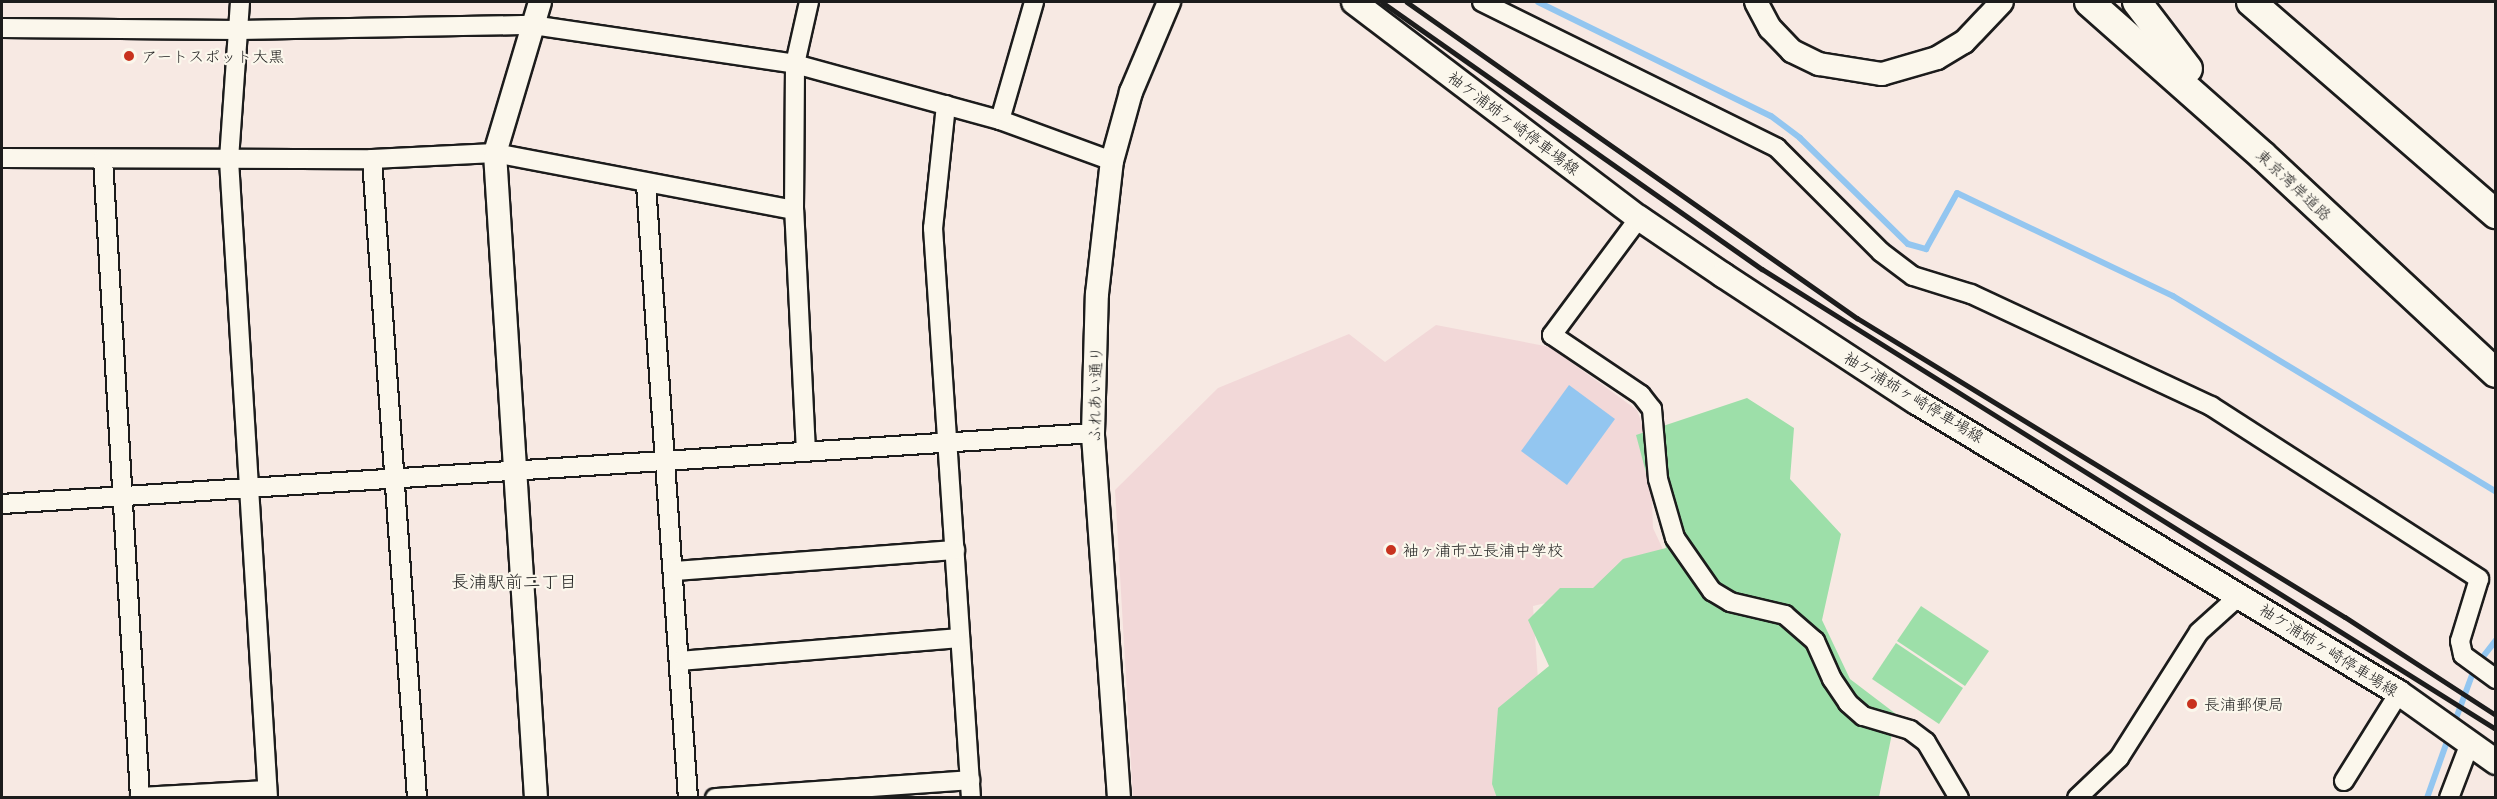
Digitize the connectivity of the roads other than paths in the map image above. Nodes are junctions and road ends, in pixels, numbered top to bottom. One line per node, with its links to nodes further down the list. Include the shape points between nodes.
1 (240, 2): 15 (street)
2 (540, 2): 13 (street)
3 (809, 2): 16 (street)
4 (1034, 2): 18 (street)
5 (1168, 2): 25 (street, ふれあい通り, via 1131,92)
6 (1354, 2): 29 (main road, 袖ケ浦姉ヶ崎停車場線)
7 (1482, 2): 45 (street, via 1777,148 1881,252 1913,276 1971,294 2211,406 2479,579 2460,641 2463,655)
8 (1756, 2): 9 (street, via 1770,28 1792,51 1819,64 1882,74 1937,58 1964,42)
9 (2002, 2)
10 (2089, 2): 20 (highway, 東京湾岸道路)
11 (2137, 2): 20 (highway, via 2176,58 2238,118)
12 (2251, 2): 28 (highway)
13 (532, 24): 15 (street); 16 (street); 19 (street)
14 (2, 28): 15 (street)
15 (238, 30): 24 (street)
16 (795, 64): 17 (street); 27 (street)
17 (946, 105): 18 (street); 32 (street, via 933,228)
18 (1000, 120): 25 (street)
19 (495, 153): 23 (street); 26 (street); 35 (street)
20 (2263, 156): 30 (highway, 東京湾岸道路)
21 (2, 158): 22 (street)
22 (103, 159): 24 (street); 38 (street)
23 (372, 159): 24 (street); 36 (street)
24 (229, 160): 37 (street)
25 (1112, 161): 31 (street, ふれあい通り, via 1097,294)
26 (646, 184): 27 (street); 34 (street)
27 (794, 210): 33 (street)
28 (2496, 214)
29 (1639, 218): 42 (main road, 袖ケ浦姉ヶ崎停車場線, via 1915,401); 58 (street, via 1552,335 1641,395 1652,409 1658,479 1675,538 1712,591 1730,602 1785,615 1815,641 1848,703 1863,716 1910,730 1926,742)
30 (2496, 373)
31 (1093, 433): 32 (street); 57 (street, ふれあい通り)
32 (946, 442): 33 (street); 40 (street)
33 (806, 452): 34 (street)
34 (664, 462): 35 (street); 41 (street)
35 (516, 471): 36 (street); 54 (street)
36 (394, 476): 37 (street); 53 (street)
37 (247, 486): 38 (street); 51 (street)
38 (120, 495): 39 (street); 51 (street, via 140,797)
39 (2, 504)
40 (954, 550): 41 (street); 43 (street)
41 (674, 571): 44 (street)
42 (2240, 595): 46 (main road, 袖ケ浦姉ヶ崎停車場線); 52 (street, via 2199,632 2119,758)
43 (960, 638): 44 (street); 50 (street)
44 (679, 661): 55 (street)
45 (2496, 679)
46 (2399, 693): 47 (main road, 袖ケ浦姉ヶ崎停車場線); 49 (street)
47 (2470, 742): 48 (main road, 袖ケ浦姉ヶ崎停車場線); 59 (street)
48 (2496, 762)
49 (2343, 780)
50 (970, 789): 56 (street)
51 (268, 794)
52 (2082, 796)
53 (417, 798)
54 (536, 798)
55 (688, 798)
56 (716, 798)
57 (1119, 798)
58 (1959, 798)
59 (2449, 798)

